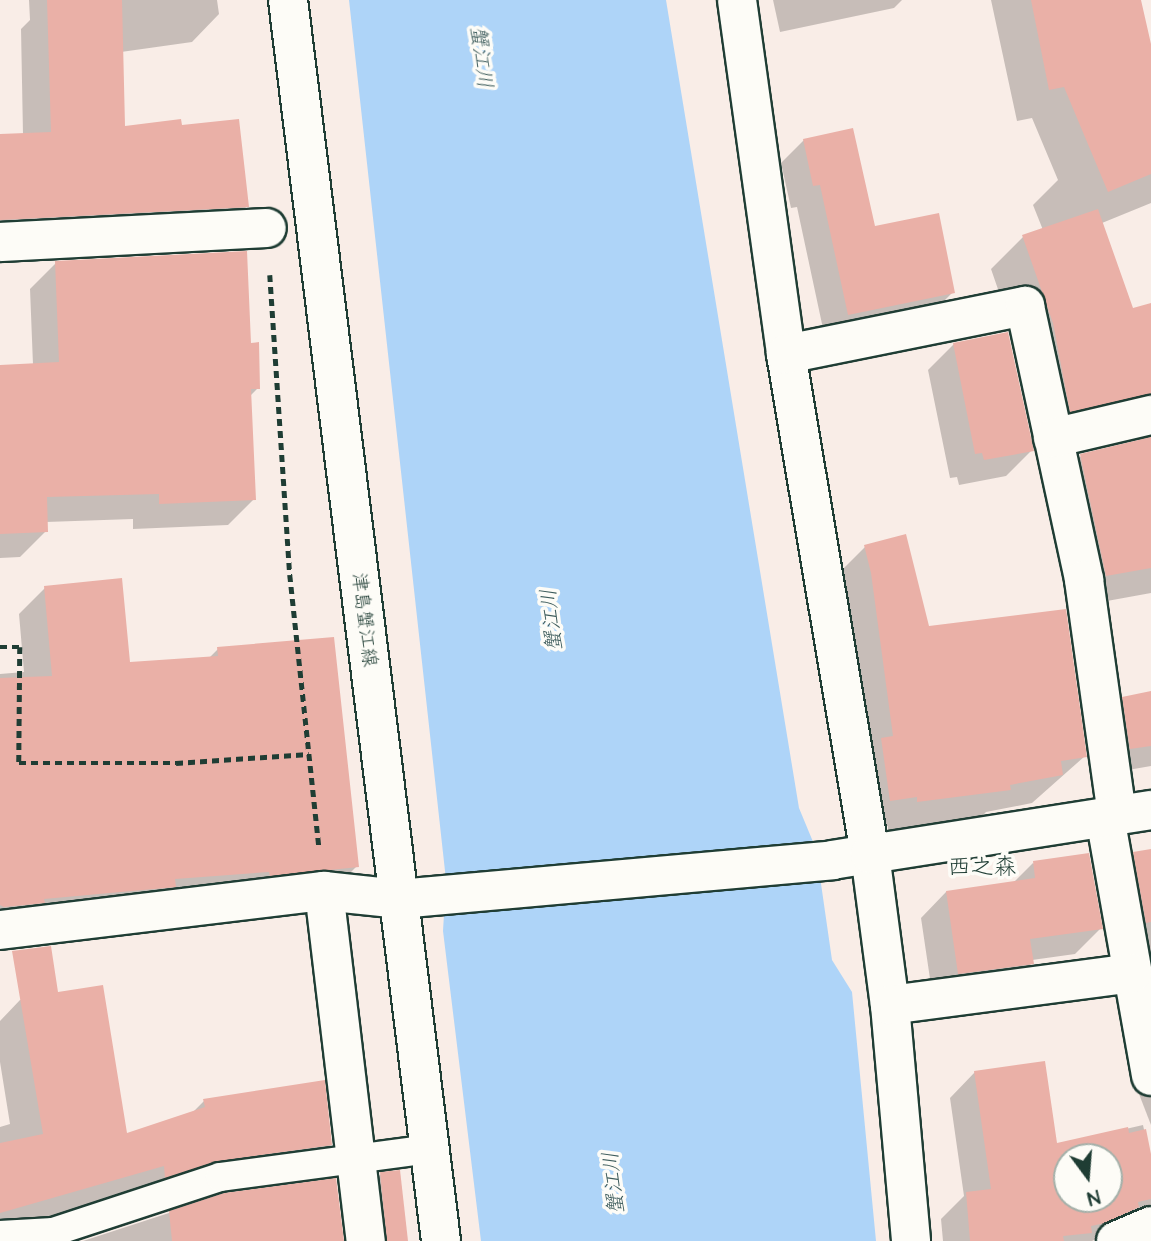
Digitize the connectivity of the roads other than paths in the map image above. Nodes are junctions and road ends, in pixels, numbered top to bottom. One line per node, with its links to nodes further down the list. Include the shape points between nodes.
1 (288, 0): 11 (street, 津島蟹江線)
2 (737, 0): 5 (street)
3 (267, 228): 4 (street)
4 (0, 242)
5 (786, 354): 7 (street, via 1025,306); 9 (street)
6 (1151, 415): 7 (street)
7 (1053, 438): 8 (street, via 1084,580)
8 (1124, 814): 9 (street); 13 (street)
9 (870, 854): 11 (street); 14 (street)
10 (324, 891): 11 (street); 12 (street); 17 (street)
11 (408, 898): 16 (street, 津島蟹江線)
12 (0, 930)
13 (1132, 973): 14 (street); 15 (street)
14 (890, 1005): 22 (street)
15 (1151, 1076)
16 (430, 1149): 17 (lane); 21 (street, 津島蟹江線)
17 (356, 1159): 19 (lane, via 220,1177 53,1232); 20 (street)
18 (1151, 1226): 23 (street)
19 (0, 1235)
20 (366, 1241)
21 (441, 1241)
22 (911, 1241)
23 (1116, 1241)

